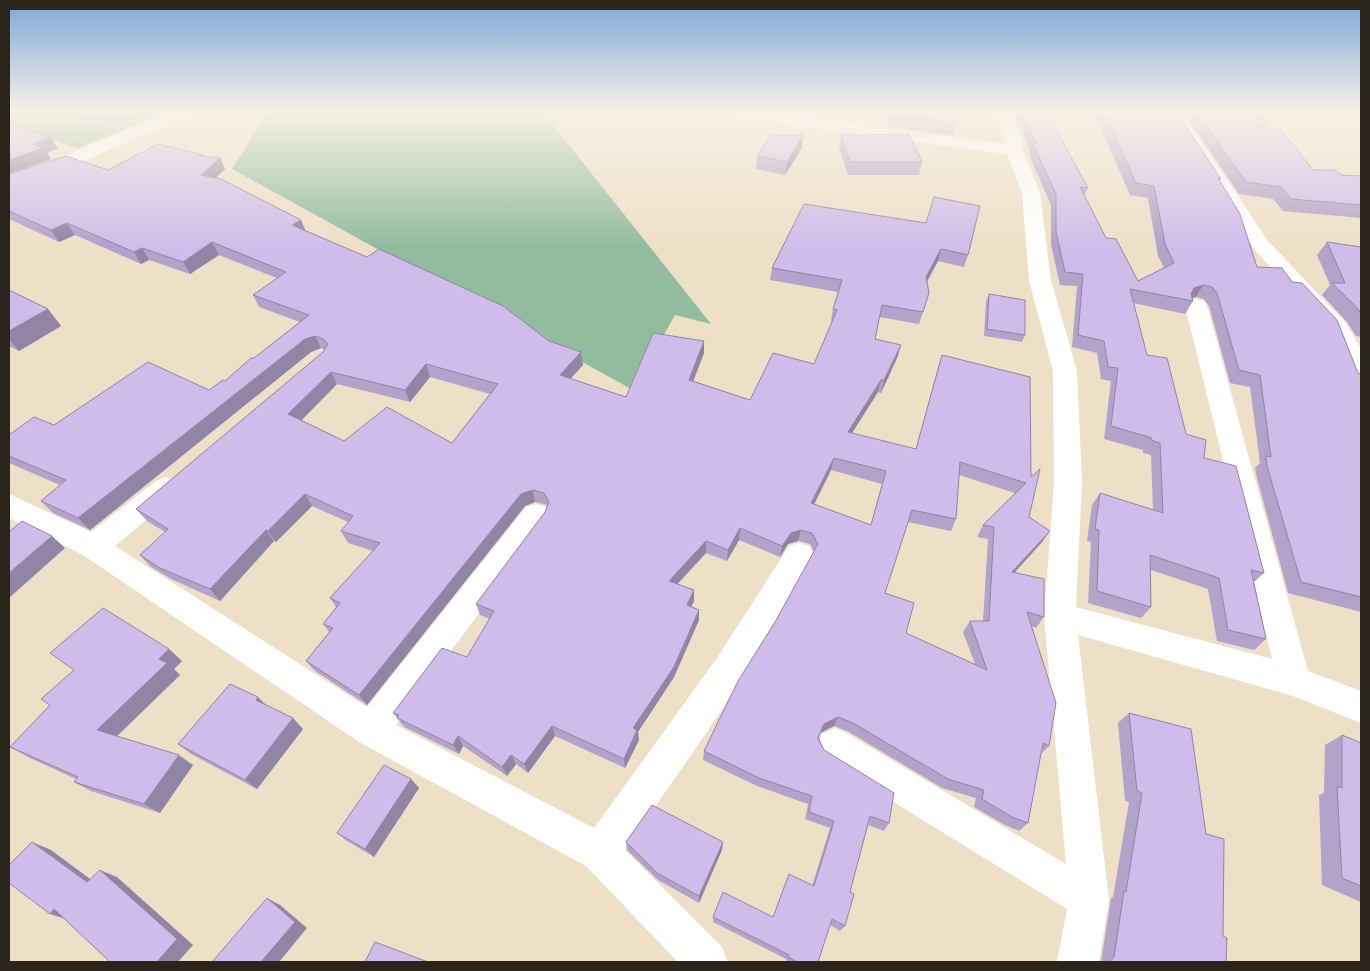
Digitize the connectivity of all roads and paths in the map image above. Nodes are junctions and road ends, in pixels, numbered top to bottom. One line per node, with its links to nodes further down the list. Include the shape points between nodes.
1 (79, 156): 4 (street)
2 (1016, 156): 12 (street, via 1031,193 1040,280 1065,371 1068,482)
3 (1203, 156): 6 (street, via 1261,245 1338,328)
4 (9, 182)
5 (1196, 306): 13 (street)
6 (1361, 370)
7 (185, 472): 10 (street)
8 (9, 505): 10 (street)
9 (536, 515): 15 (street)
10 (93, 547): 15 (street)
11 (799, 555): 17 (street, via 773,602 728,670)
12 (1060, 616): 13 (street); 18 (street)
13 (1294, 681): 14 (street)
14 (1361, 707)
15 (371, 730): 17 (street)
16 (835, 746): 18 (street)
17 (600, 852): 19 (street)
18 (1089, 900): 20 (street)
19 (707, 962)
20 (1078, 962)

